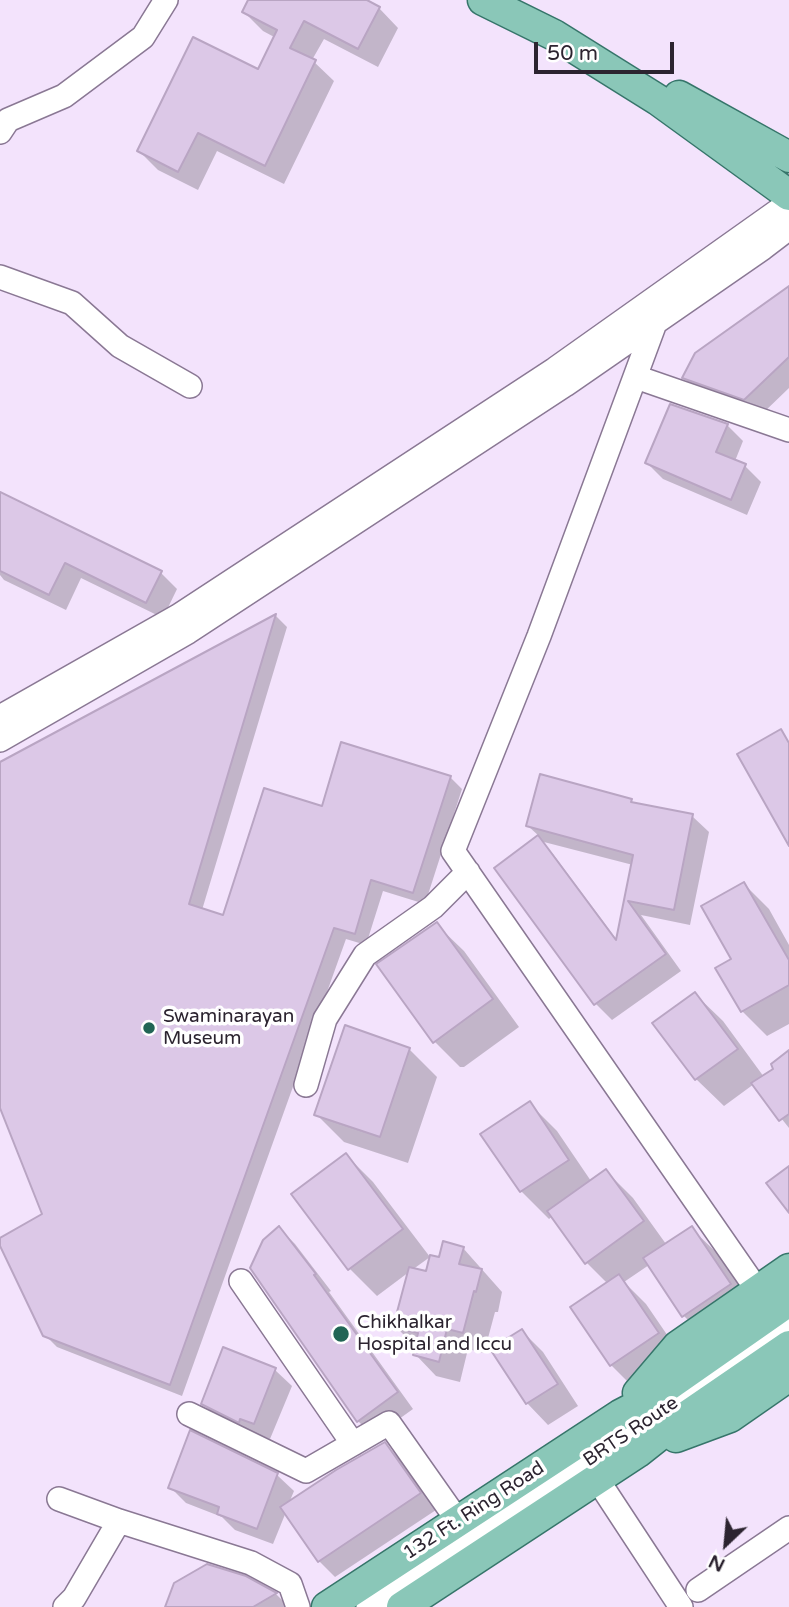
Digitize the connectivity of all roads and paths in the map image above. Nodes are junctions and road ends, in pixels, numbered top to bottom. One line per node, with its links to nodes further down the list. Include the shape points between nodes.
1 (166, 0): 4 (street, via 143,37 64,96 8,120)
2 (484, 0): 6 (main road, via 554,35 658,100)
3 (520, 0): 5 (main road)
4 (0, 132)
5 (789, 158)
6 (789, 195)
7 (789, 203): 14 (street, via 555,369 178,616)
8 (789, 228): 10 (street)
9 (0, 277): 12 (street, via 72,303 120,346)
10 (655, 323): 11 (street); 15 (street, via 188,632)
11 (636, 377): 13 (street); 16 (street, via 453,851)
12 (190, 386)
13 (789, 430)
14 (0, 717)
15 (0, 740)
16 (468, 873): 17 (street, via 433,907 365,955 326,1019); 20 (street)
17 (306, 1085)
18 (789, 1269): 20 (main road)
19 (242, 1281): 27 (street)
20 (758, 1291): 25 (main road, via 678,1346)
21 (789, 1301): 25 (main road, 132 Ft. Ring Road)
22 (789, 1326): 38 (street, BRTS Route)
23 (789, 1346): 28 (main road)
24 (789, 1376): 28 (main road, via 730,1417)
25 (631, 1409): 32 (main road, 132 Ft. Ring Road)
26 (189, 1415): 27 (street, via 306,1471)
27 (354, 1444): 32 (street, via 389,1423)
28 (638, 1452): 29 (main road)
29 (597, 1479): 39 (main road); 40 (street)
30 (60, 1499): 31 (street)
31 (119, 1521): 35 (street); 36 (street, via 251,1563 290,1584)
32 (458, 1521): 37 (main road, 132 Ft. Ring Road)
33 (789, 1528): 34 (street)
34 (698, 1590)
35 (65, 1607)
36 (299, 1607)
37 (327, 1607)
38 (368, 1607)
39 (402, 1607)
40 (681, 1607)

